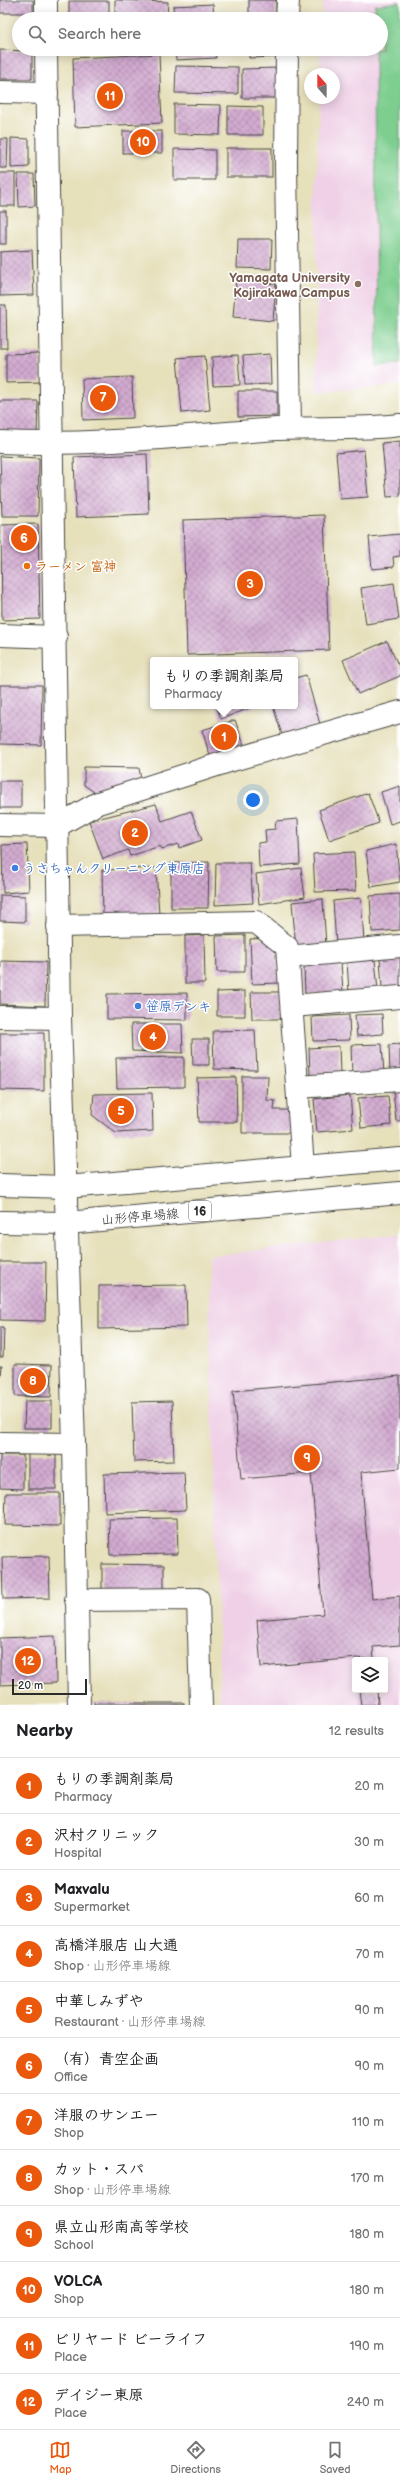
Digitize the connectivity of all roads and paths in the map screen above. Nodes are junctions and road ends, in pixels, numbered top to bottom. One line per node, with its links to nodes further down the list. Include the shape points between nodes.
1 (46, 0): 3 (street)
2 (288, 0): 4 (street)
3 (46, 12)
4 (287, 12)
5 (46, 56): 8 (street)
6 (287, 56): 10 (street)
7 (0, 92): 8 (street)
8 (47, 93): 12 (street)
9 (400, 425): 10 (street, via 371,428)
10 (290, 428): 12 (street)
11 (0, 442): 12 (street)
12 (53, 444): 14 (street)
13 (0, 635): 14 (street)
14 (56, 638): 17 (street)
15 (400, 712): 17 (street, via 229,761 98,803)
16 (0, 825): 17 (street)
17 (57, 826): 18 (street)
18 (58, 926): 20 (street, via 256,922 287,947); 24 (street)
19 (400, 946): 20 (street)
20 (288, 957): 22 (street)
21 (400, 997): 22 (street)
22 (292, 1006): 26 (street)
23 (0, 1017): 24 (street)
24 (60, 1018): 30 (street)
25 (400, 1080): 26 (street)
26 (298, 1087): 28 (street)
27 (400, 1159): 28 (street)
28 (303, 1167): 30 (street)
29 (0, 1186): 30 (street)
30 (66, 1187): 33 (street)
31 (400, 1193): 33 (street, 山形停車場線 / 16)
32 (0, 1222): 33 (street, 山形停車場線 / 16)
33 (67, 1223): 35 (street)
34 (0, 1443): 35 (street)
35 (74, 1444): 36 (street)
36 (76, 1600): 37 (street); 38 (street, via 198,1600)
37 (79, 1705)
38 (201, 1705)

